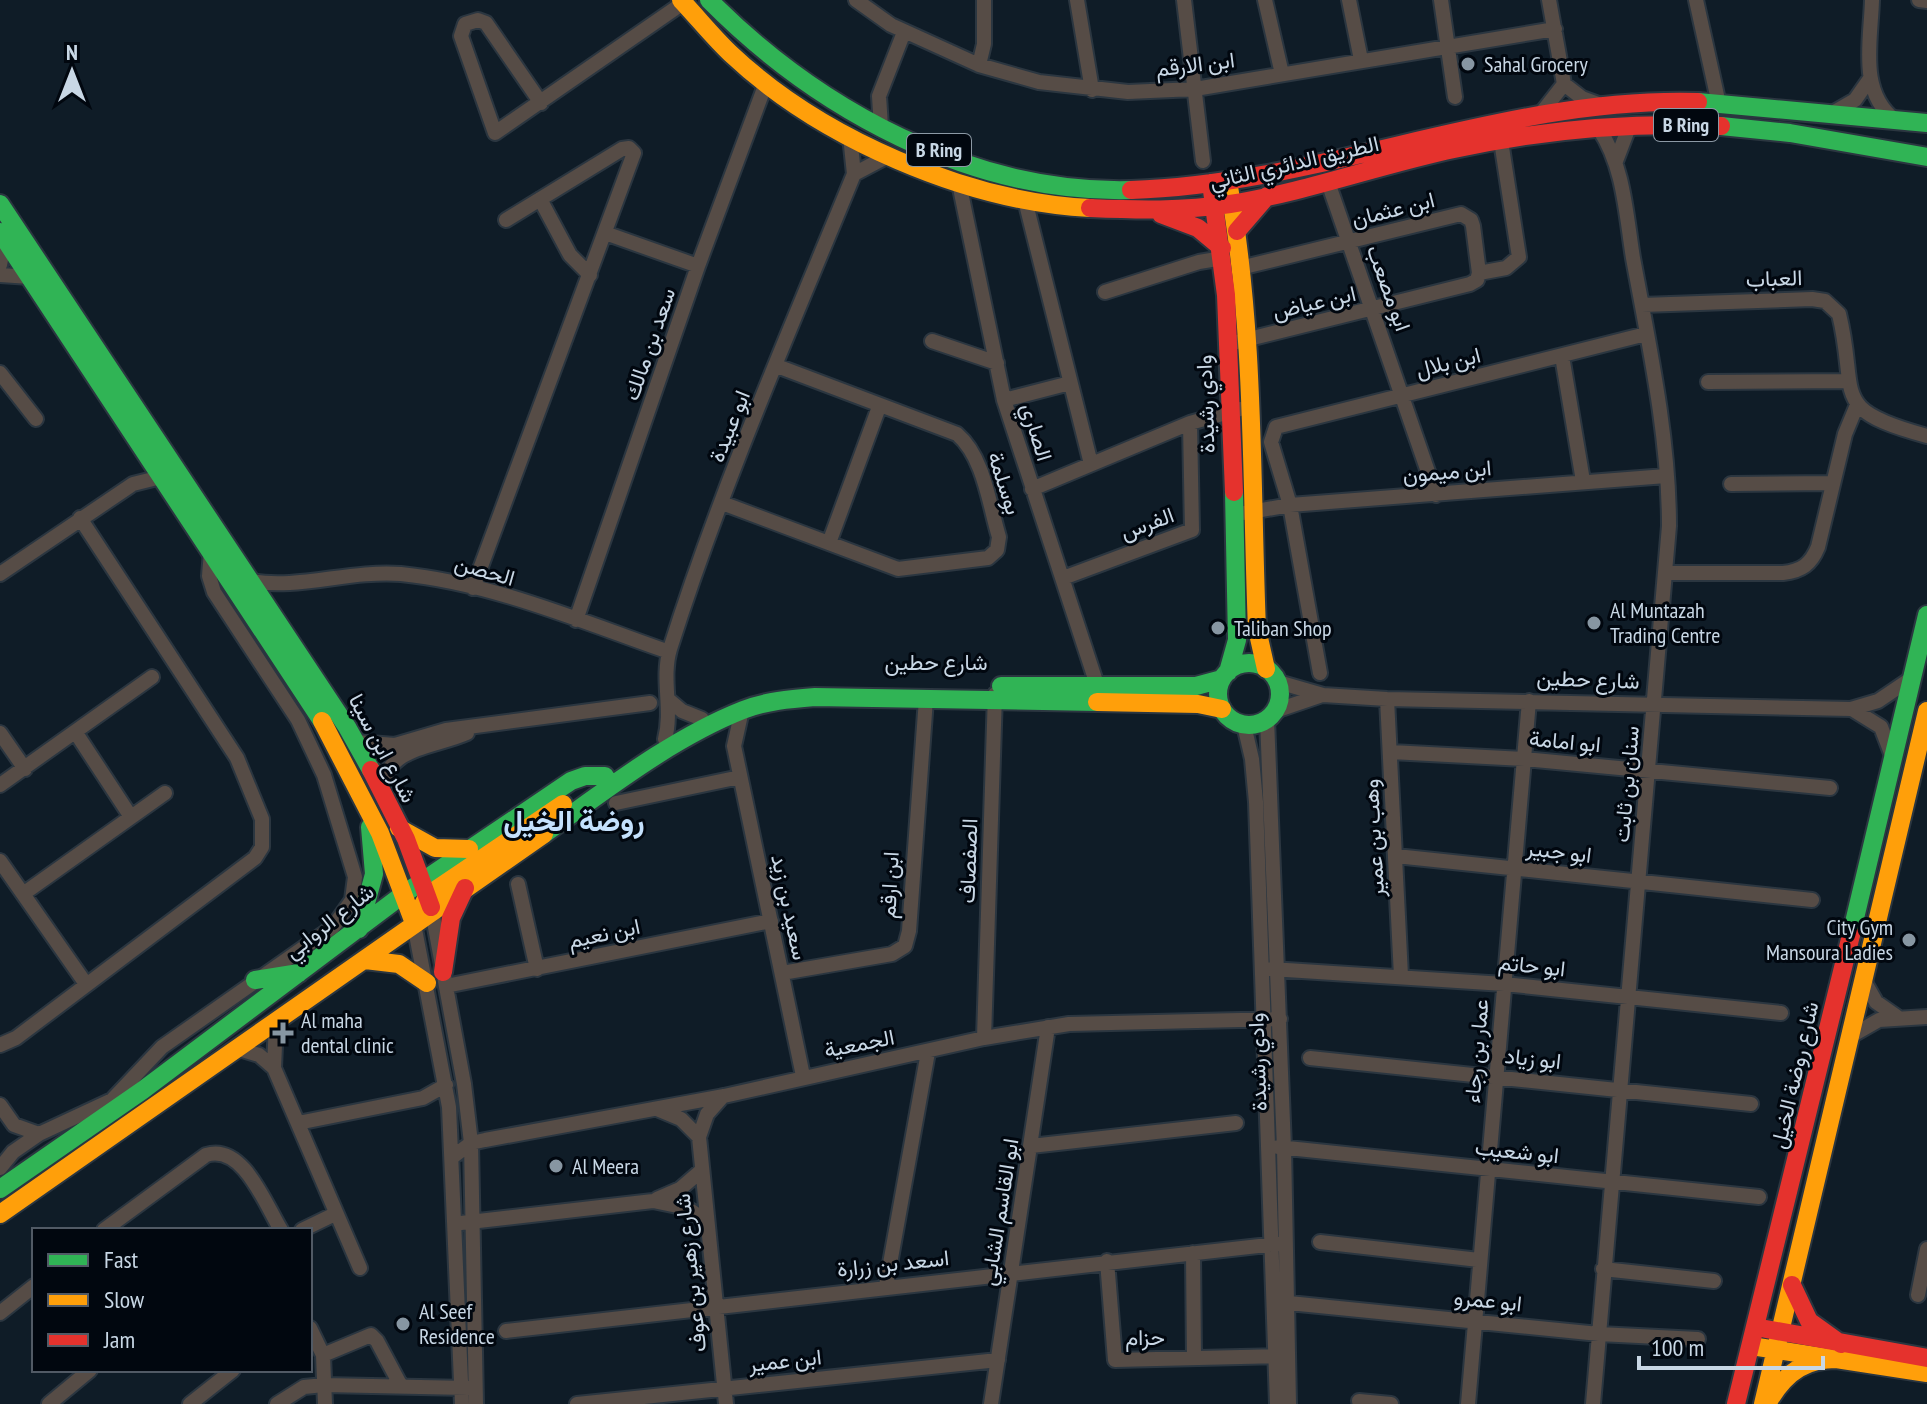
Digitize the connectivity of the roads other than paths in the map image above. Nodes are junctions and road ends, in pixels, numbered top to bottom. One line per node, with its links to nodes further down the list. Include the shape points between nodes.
1 (709, 0): 34 (street, الطريق الدائري الثاني / B Ring, via 801,81)
2 (856, 0): 16 (street, ابن الارقم)
3 (984, 0): 19 (street)
4 (1077, 0): 25 (street)
5 (1184, 0): 24 (street)
6 (1265, 0): 20 (street)
7 (1349, 0): 18 (street)
8 (1441, 0): 17 (street)
9 (1549, 0): 15 (street)
10 (1696, 0): 27 (street)
11 (1872, 0): 21 (street)
12 (1919, 0): 13 (street)
13 (1927, 1)
14 (682, 2): 22 (street, الطريق الدائري الثاني / B Ring, via 706,32); 28 (street)
15 (1555, 29): 17 (street, ابن الارقم); 23 (street)
16 (904, 32): 19 (street, ابن الارقم); 34 (street, via 879,96)
17 (1447, 45): 18 (street, ابن الارقم); 26 (street)
18 (1361, 60): 20 (street, ابن الارقم)
19 (979, 65): 25 (street, ابن الارقم)
20 (1282, 74): 24 (street, ابن الارقم)
21 (1869, 80): 30 (street, via 1855,100); 32 (street, via 1878,103)
22 (766, 83): 37 (street, الطريق الدائري الثاني / B Ring); 62 (street, سعد بن مالك)
23 (1564, 84): 29 (street); 31 (street)
24 (1195, 89): 25 (street, ابن الارقم); 43 (street)
25 (1092, 90)
26 (1455, 97)
27 (1718, 100): 29 (street, الطريق الدائري الثاني / B Ring); 30 (street, الطريق الدائري الثاني / B Ring)
28 (541, 103): 28 (street, via 486,23 465,24 461,36 493,131)
29 (1605, 106): 31 (street, الطريق الدائري الثاني / B Ring)
30 (1833, 112): 32 (street, الطريق الدائري الثاني / B Ring)
31 (1539, 116): 46 (street, الطريق الدائري الثاني / B Ring)
32 (1895, 120): 33 (street, الطريق الدائري الثاني / B Ring)
33 (1927, 123)
34 (881, 127): 46 (street, الطريق الدائري الثاني / B Ring, via 982,166 1072,187 1155,189)
35 (1629, 127): 36 (street, الطريق الدائري الثاني / B Ring); 38 (street, الطريق الدائري الثاني / B Ring, via 1738,127); 44 (street)
36 (1599, 129): 39 (street, الطريق الدائري الثاني / B Ring); 44 (street, سنان بن ثابت)
37 (850, 136): 41 (street, الطريق الدائري الثاني / B Ring); 45 (street, ابو عبيدة)
38 (1826, 140): 40 (street); 42 (street, الطريق الدائري الثاني / B Ring)
39 (1501, 141): 49 (street, الطريق الدائري الثاني / B Ring); 64 (street, via 1519,257 1506,268)
40 (1927, 142)
41 (888, 156): 45 (street); 47 (street, الطريق الدائري الثاني / B Ring)
42 (1927, 157)
43 (1203, 161)
44 (1616, 161): 69 (street, سنان بن ثابت)
45 (854, 174): 76 (street, ابو عبيدة)
46 (1220, 181): 53 (street, وادي رشيدة)
47 (959, 183): 51 (street, الطريق الدائري الثاني / B Ring); 75 (street, الصاري)
48 (1330, 188): 59 (street, ابو مصعب)
49 (1268, 195): 53 (street, الطريق الدائري الثاني / B Ring); 56 (street)
50 (540, 199): 55 (street); 57 (street, via 629,148 635,156); 66 (street, via 570,255)
51 (1025, 200): 54 (street, الطريق الدائري الثاني / B Ring); 80 (street)
52 (0, 204): 108 (street, شارع ابن سينا)
53 (1224, 205): 54 (street, الطريق الدائري الثاني / B Ring); 56 (street, وادي رشيدة); 60 (street, وادي رشيدة)
54 (1152, 211): 60 (street, via 1198,228)
55 (506, 220)
56 (1237, 231): 63 (street, وادي رشيدة)
57 (605, 233): 62 (street); 66 (street)
58 (2, 235): 61 (street); 67 (street, شارع ابن سينا)
59 (1349, 243): 63 (street, ابن عثمان); 64 (street, ابن عثمان, via 1461,214 1473,226); 70 (street, ابو مصعب)
60 (1222, 253): 68 (street); 73 (street, وادي رشيدة)
61 (0, 265)
62 (698, 266): 113 (street, سعد بن مالك)
63 (1247, 266): 73 (street, وادي رشيدة)
64 (1479, 273): 70 (street, ابن عياض, via 1470,284)
65 (0, 275): 67 (street)
66 (590, 275): 110 (street)
67 (30, 277): 89 (street, شارع ابن سينا)
68 (1105, 292)
69 (1642, 305): 71 (street, سنان بن ثابت); 78 (street, العباب, via 1825,301 1839,314)
70 (1373, 310): 73 (street, ابن عياض); 81 (street, ابو مصعب)
71 (1646, 334): 74 (street, ابن بلال); 91 (street, سنان بن ثابت)
72 (932, 341): 75 (street)
73 (1236, 342): 85 (street, وادي رشيدة)
74 (1562, 356): 81 (street, ابن بلال); 93 (street)
75 (997, 363): 82 (street, الصاري)
76 (777, 366): 84 (street, بوسلمة); 98 (street, ابو عبيدة)
77 (0, 373): 86 (street)
78 (1848, 381): 79 (street); 83 (street, العباب)
79 (1708, 382)
80 (1070, 383): 82 (street); 90 (street)
81 (1404, 395): 97 (street, ابو مصعب); 99 (street, ابن بلال, via 1283,425 1272,433)
82 (1004, 400): 96 (street, الصاري)
83 (1857, 405): 88 (street, via 1878,421); 94 (street)
84 (879, 407): 103 (street); 103 (street, بوسلمة, via 957,434 969,444 999,537 997,550 973,562 898,569)
85 (1239, 409): 87 (street); 100 (street, وادي رشيدة); 101 (street, وادي رشيدة)
86 (36, 419)
87 (1190, 423): 90 (street); 107 (street, الفرس, via 1192,530)
88 (1926, 435)
89 (143, 450): 92 (street, شارع ابن سينا); 102 (street, via 136,473)
90 (1091, 464): 96 (street)
91 (1666, 476): 93 (street, ابن ميمون); 105 (street, سنان بن ثابت)
92 (161, 477): 102 (street, via 139,481); 104 (street, شارع ابن سينا)
93 (1583, 481): 97 (street, ابن ميمون)
94 (1833, 483): 95 (street); 105 (street, via 1818,547 1802,569)
95 (1731, 484)
96 (1032, 489): 107 (street, الصاري)
97 (1436, 495): 99 (street, ابن ميمون)
98 (722, 503): 103 (street, بوسلمة); 114 (street, ابو عبيدة)
99 (1290, 505): 100 (street, ابن ميمون); 115 (street)
100 (1252, 512): 101 (street, ابن ميمون); 117 (street, وادي رشيدة, via 1257,629)
101 (1232, 514): 116 (street, وادي رشيدة, via 1237,640)
102 (81, 517): 106 (street); 179 (street, via 228,743 248,782 264,833 255,858)
103 (829, 543)
104 (211, 551): 154 (street, شارع ابن سينا, via 309,699); 176 (street, شارع الروابي, via 214,592 298,720 318,761 350,851 355,889 333,927)
105 (1666, 573): 128 (street, سنان بن ثابت)
106 (0, 574)
107 (1063, 578): 121 (street, الصاري)
108 (250, 581): 109 (street, الحصن); 111 (street, شارع ابن سينا)
109 (282, 585): 110 (street, الحصن, via 378,573); 111 (street)
110 (473, 588): 113 (street, الحصن)
111 (272, 614): 140 (street, شارع ابن سينا)
112 (1927, 615): 119 (street, شارع روضة الخيل)
113 (576, 620): 114 (street, الحصن)
114 (669, 652): 125 (street, ابو عبيدة)
115 (1320, 673)
116 (1225, 675): 117 (street, via 1251,663); 121 (street, شارع حطين, via 1196,686); 129 (street, via 1218,697)
117 (1272, 676): 122 (street, شارع حطين); 133 (street, via 1280,694)
118 (152, 677): 138 (street)
119 (1912, 677): 130 (street, شارع حطين, via 1878,701); 144 (street, شارع روضة الخيل)
120 (995, 693): 121 (street, شارع حطين); 123 (street, شارع حطين); 134 (street, شارع حطين, via 797,687 741,698); 190 (street, الصفصاف)
121 (1100, 694): 129 (street, شارع حطين)
122 (1323, 695): 124 (street, شارع حطين); 133 (street, شارع حطين)
123 (926, 699): 131 (street, شارع حطين, via 792,698); 174 (street, ابن ارقم, via 905,946 892,954)
124 (1387, 699): 126 (street, شارع حطين); 142 (street, وهب بن عمير)
125 (669, 700): 134 (street); 139 (street, ابو عبيدة)
126 (1529, 701): 128 (street, شارع حطين); 143 (street, عمار بن رجاء)
127 (650, 703): 136 (street)
128 (1654, 705): 130 (street, شارع حطين); 146 (street, سنان بن ثابت)
129 (1222, 709): 135 (street)
130 (1851, 709): 144 (street, via 1881,727)
131 (742, 710): 134 (street, شارع الروابي); 141 (street, سعيد بن زيد)
132 (1927, 711): 178 (street, شارع روضة الخيل)
133 (1271, 715): 135 (street); 172 (street, وادي رشيدة)
134 (704, 723): 139 (street, شارع الروابي); 141 (street); 163 (street, شارع الروابي)
135 (1244, 725): 172 (street, وادي رشيدة, via 1255,779)
136 (475, 729): 140 (street, via 446,730 385,746); 151 (street, via 399,757 386,771)
137 (0, 733): 145 (street)
138 (76, 733): 145 (street); 155 (street)
139 (665, 739): 147 (street, شارع الروابي)
140 (356, 742): 151 (street, شارع ابن سينا)
141 (734, 746): 148 (street, سعيد بن زيد)
142 (1391, 752): 143 (street, ابو امامة); 158 (street, وهب بن عمير)
143 (1524, 759): 146 (street, ابو امامة); 160 (street, عمار بن رجاء)
144 (1892, 759): 249 (street, شارع روضة الخيل)
145 (25, 769): 149 (street)
146 (1650, 771): 150 (street, ابو امامة); 161 (street, سنان بن ثابت)
147 (605, 776): 157 (street, شارع الروابي, via 571,781); 165 (street)
148 (740, 777): 153 (street); 168 (street, سعيد بن زيد)
149 (0, 785)
150 (1830, 788)
151 (381, 790): 156 (street, شارع ابن سينا)
152 (165, 793): 155 (street)
153 (616, 803)
154 (366, 804): 167 (street, شارع ابن سينا); 169 (street, via 374,874)
155 (131, 817): 164 (street)
156 (399, 828): 157 (street, via 435,848); 165 (street, شارع ابن سينا)
157 (472, 849): 165 (street, شارع الروابي)
158 (1396, 856): 160 (street, ابو جبير); 175 (street, وهب بن عمير)
159 (0, 861): 164 (street)
160 (1512, 867): 161 (street, ابو جبير); 180 (street, عمار بن رجاء)
161 (1639, 882): 166 (street, ابو جبير); 181 (street, سنان بن ثابت)
162 (518, 884): 171 (street)
163 (466, 886): 165 (street); 177 (street, via 451,918)
164 (23, 894): 179 (street)
165 (428, 895): 167 (street, شارع الروابي); 167 (street, شارع الروابي); 177 (street, شارع ابن سينا)
166 (1812, 900)
167 (410, 909): 169 (street, شارع الروابي); 170 (street, شارع الروابي); 177 (street, شارع ابن سينا); 182 (street, via 340,964)
168 (771, 921): 171 (street, ابن نعيم); 174 (street, سعيد بن زيد)
169 (358, 929): 173 (street, شارع الروابي)
170 (365, 960): 177 (street, via 394,962); 182 (street, شارع الروابي)
171 (537, 969): 177 (street, ابن نعيم)
172 (1271, 969): 175 (street, ابو حاتم); 186 (street, وادي رشيدة)
173 (303, 972): 176 (street); 218 (street, شارع الروابي)
174 (782, 973): 196 (street, سعيد بن زيد)
175 (1401, 976): 180 (street, ابو حاتم)
176 (255, 980): 207 (street, شارع الروابي, via 162,1047 112,1100)
177 (439, 980): 198 (street, شارع ابن سينا); 209 (street, شارع ابن سينا, via 464,1084)
178 (1864, 981): 184 (street, via 1876,1002); 189 (street, شارع روضة الخيل)
179 (86, 984): 191 (street)
180 (1504, 984): 181 (street, ابو حاتم); 197 (street, عمار بن رجاء)
181 (1626, 998): 183 (street, ابو حاتم); 199 (street, سنان بن ثابت)
182 (300, 1005): 187 (street, شارع الروابي)
183 (1781, 1013)
184 (1896, 1016): 185 (street); 189 (street)
185 (1927, 1017)
186 (1273, 1019): 188 (street, الجمعية); 211 (street, وادي رشيدة)
187 (276, 1022): 192 (street, شارع الروابي); 195 (street)
188 (1048, 1027): 190 (street, الجمعية); 210 (street, ابو القاسم الشابي)
189 (1851, 1036): 238 (street, شارع روضة الخيل)
190 (984, 1038): 193 (street, الجمعية)
191 (0, 1045)
192 (239, 1049): 195 (street, via 259,1055); 221 (street, شارع الروابي)
193 (928, 1052): 196 (street, الجمعية); 239 (street)
194 (1310, 1058): 197 (street, ابو زياد)
195 (274, 1068): 204 (street)
196 (803, 1076): 200 (street, الجمعية)
197 (1496, 1076): 199 (street, ابو زياد); 215 (street, عمار بن رجاء)
198 (446, 1085): 204 (street, via 423,1098); 213 (street, شارع ابن سينا)
199 (1617, 1089): 201 (street, ابو زياد); 217 (street, سنان بن ثابت)
200 (724, 1096): 203 (street, الجمعية); 208 (street, via 707,1114)
201 (1751, 1104)
202 (0, 1105): 206 (street)
203 (657, 1109): 208 (street, via 681,1119); 209 (street, الجمعية)
204 (298, 1123): 222 (street)
205 (1236, 1123): 210 (street)
206 (14, 1125): 207 (street); 212 (street)
207 (39, 1134): 212 (street, شارع الروابي)
208 (699, 1137): 216 (street, شارع زهير بن عوف)
209 (471, 1143): 213 (street, الجمعية); 224 (street, شارع ابن سينا)
210 (1031, 1146): 236 (street, ابو القاسم الشابي)
211 (1277, 1147): 215 (street, ابو شعيب); 229 (street, وادي رشيدة)
212 (13, 1152): 214 (street, شارع الروابي)
213 (454, 1156): 224 (street, شارع ابن سينا)
214 (0, 1168)
215 (1487, 1169): 217 (street, ابو شعيب); 232 (street, عمار بن رجاء)
216 (702, 1170): 220 (street, via 680,1189); 223 (street, شارع زهير بن عوف)
217 (1612, 1183): 219 (street, ابو شعيب); 235 (street, سنان بن ثابت)
218 (0, 1189)
219 (1759, 1197)
220 (653, 1201): 223 (street, via 687,1208); 224 (street)
221 (0, 1214)
222 (335, 1214): 227 (street); 234 (street)
223 (706, 1221): 243 (street, شارع زهير بن عوف)
224 (463, 1222): 263 (street, شارع ابن سينا)
225 (107, 1228): 226 (street, via 206,1155 222,1153 237,1159)
226 (280, 1228)
227 (306, 1228)
228 (1320, 1242): 232 (street)
229 (1279, 1243): 231 (street, اسعد بن زرارة); 242 (street, وادي رشيدة)
230 (1927, 1249): 241 (street)
231 (1193, 1253): 233 (street, اسعد بن زرارة); 255 (street)
232 (1479, 1260): 245 (street, عمار بن رجاء)
233 (1107, 1261): 236 (street, اسعد بن زرارة); 255 (street, حزام, via 1112,1358)
234 (360, 1268)
235 (1603, 1269): 237 (street); 248 (street, سنان بن ثابت)
236 (1012, 1272): 239 (street, اسعد بن زرارة); 257 (street, ابو القاسم الشابي)
237 (1714, 1281)
238 (1792, 1285): 251 (street, شارع روضة الخيل); 252 (street, via 1805,1320)
239 (886, 1286): 243 (street, اسعد بن زرارة)
240 (32, 1288): 244 (street)
241 (1918, 1295)
242 (1281, 1302): 245 (street, ابو عمرو); 254 (street, وادي رشيدة)
243 (715, 1307): 246 (street, اسعد بن زرارة); 264 (street, شارع زهير بن عوف)
244 (0, 1313)
245 (1474, 1321): 248 (street, ابو عمرو); 277 (street, عمار بن رجاء)
246 (506, 1331)
247 (312, 1332): 253 (street)
248 (1599, 1334): 250 (street, ابو عمرو); 278 (street, سنان بن ثابت)
249 (1754, 1337): 251 (street); 279 (street, شارع روضة الخيل)
250 (1698, 1339)
251 (1779, 1340): 252 (street); 280 (street, شارع روضة الخيل)
252 (1840, 1351): 256 (street); 260 (street); 280 (street, via 1794,1367)
253 (323, 1355): 261 (street); 262 (street, via 371,1335)
254 (1282, 1356): 255 (street, حزام); 274 (street, وادي رشيدة); 275 (street, وادي رشيدة)
255 (1194, 1358)
256 (1927, 1358)
257 (998, 1360): 264 (street, ابن عمير); 273 (street, ابو القاسم الشابي)
258 (88, 1372): 266 (street)
259 (230, 1372): 267 (street)
260 (1927, 1373)
261 (324, 1385): 262 (street); 268 (street, via 304,1387); 269 (street)
262 (401, 1386): 263 (street)
263 (469, 1388): 270 (street, شارع ابن سينا); 271 (street, شارع ابن سينا)
264 (724, 1396): 272 (street, ابن عمير)
265 (1359, 1401): 276 (street)
266 (49, 1404)
267 (190, 1404)
268 (277, 1404)
269 (325, 1404)
270 (462, 1404)
271 (476, 1404)
272 (577, 1404)
273 (991, 1404)
274 (1277, 1404)
275 (1289, 1404)
276 (1391, 1404)
277 (1468, 1404)
278 (1593, 1404)
279 (1736, 1404)
280 (1765, 1404)

